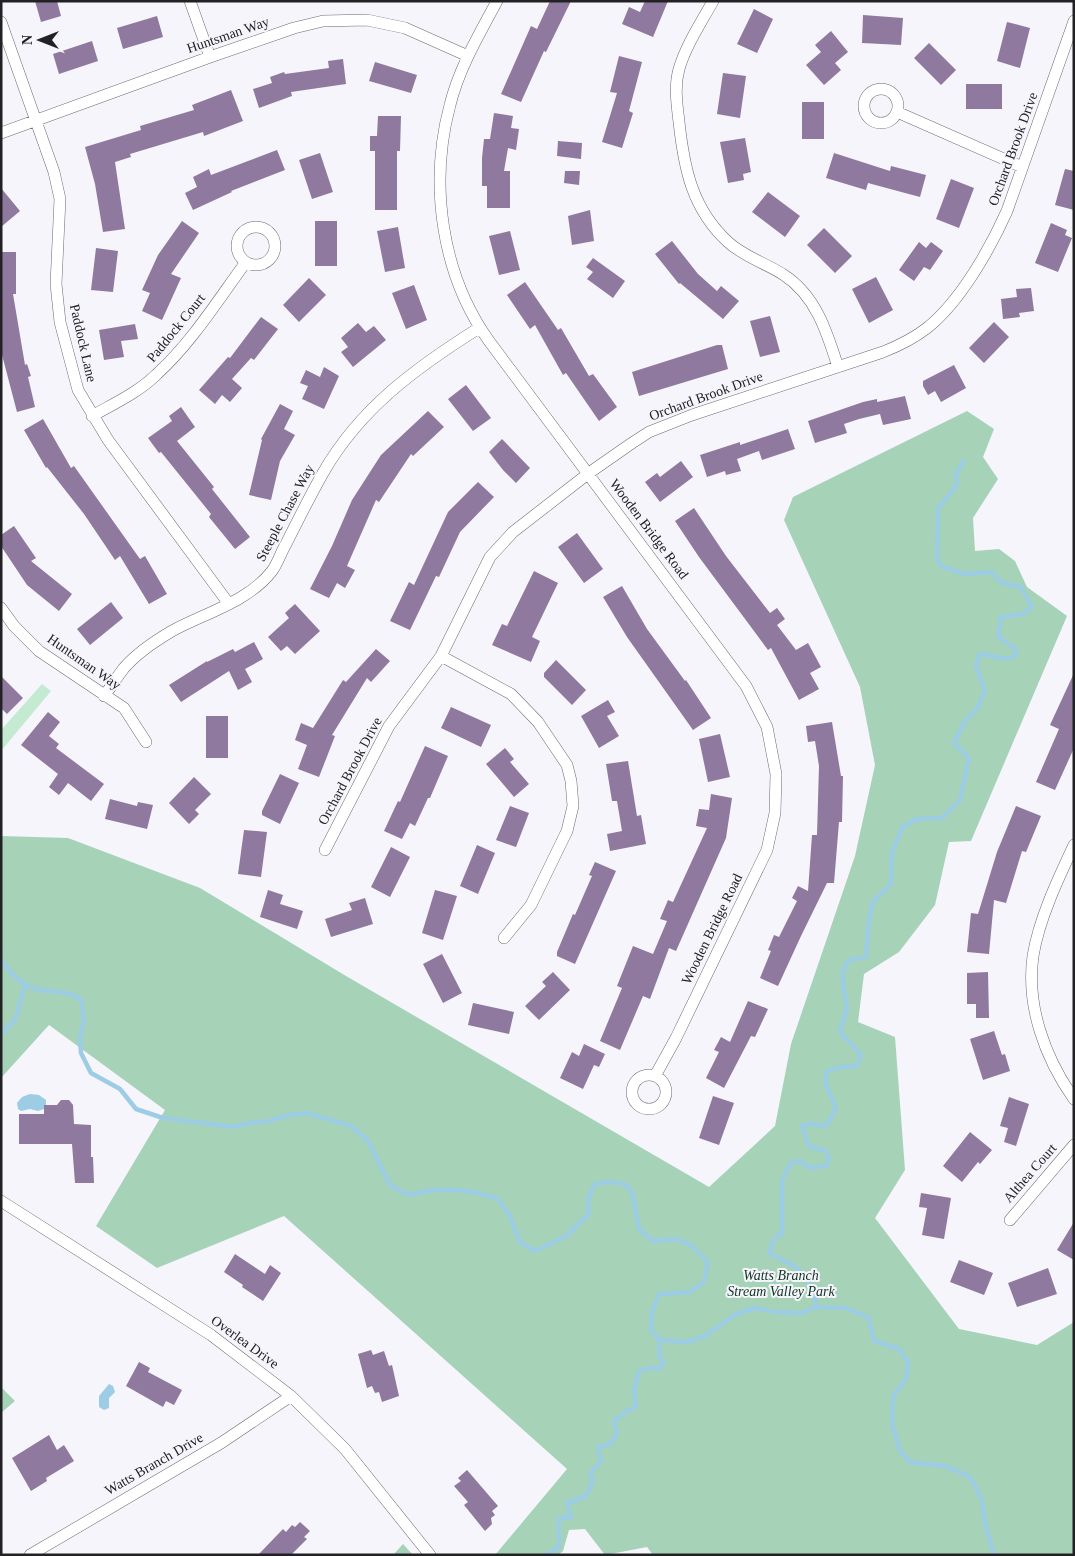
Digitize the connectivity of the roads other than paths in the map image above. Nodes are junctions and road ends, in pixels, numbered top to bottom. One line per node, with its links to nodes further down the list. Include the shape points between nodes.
1 (190, 1): 7 (street)
2 (497, 1): 6 (street, Wooden Bridge Road)
3 (713, 1): 14 (street, via 686,50 676,91 684,164 690,184 712,224 728,242 783,274 811,300)
4 (1074, 20): 11 (street, Orchard Brook Drive)
5 (1, 22): 9 (street, Paddock Lane)
6 (468, 56): 7 (street, Huntsman Way, via 405,28 367,20 323,22 294,28); 13 (street, Wooden Bridge Road, via 445,126 440,193 443,228 451,262)
7 (210, 57): 9 (street, Huntsman Way)
8 (898, 112): 11 (street)
9 (37, 120): 10 (street, Huntsman Way); 15 (street, Paddock Lane, via 60,199 56,284 60,322 78,390)
10 (1, 133)
11 (1022, 167): 14 (street, Orchard Brook Drive, via 994,240 938,318 904,344)
12 (246, 262): 15 (street, Paddock Court, via 173,359 138,390)
13 (479, 328): 16 (street, Wooden Bridge Road); 17 (street, Steeple Chase Way, via 418,368 370,410 323,472 272,571)
14 (838, 367): 16 (street, Orchard Brook Drive, via 670,423 632,443)
15 (92, 416): 17 (street, Paddock Lane)
16 (589, 473): 19 (street, Orchard Brook Drive, via 527,519 500,545 483,570); 25 (street, Wooden Bridge Road, via 746,686 767,727 776,774 775,813 767,850)
17 (229, 604): 20 (street, Steeple Chase Way, via 150,645 125,667)
18 (1, 608): 20 (street, Huntsman Way, via 39,650)
19 (441, 656): 23 (street, Orchard Brook Drive, via 389,726); 24 (street, via 511,694 538,722 567,766 571,780 573,806 567,831 531,905)
20 (104, 696): 21 (street, Huntsman Way, via 124,708)
21 (146, 742)
22 (1074, 845): 26 (street, via 1040,928 1033,956 1032,990 1038,1025 1057,1073)
23 (325, 850)
24 (504, 938)
25 (655, 1076)
26 (1074, 1099)
27 (1074, 1145): 29 (street, Althea Court)
28 (1, 1201): 30 (street, Overlea Drive, via 211,1335)
29 (1010, 1220)
30 (291, 1396): 31 (street, Watts Branch Drive, via 221,1442); 32 (street, Overlea Drive, via 345,1449)
31 (30, 1555)
32 (430, 1555)

